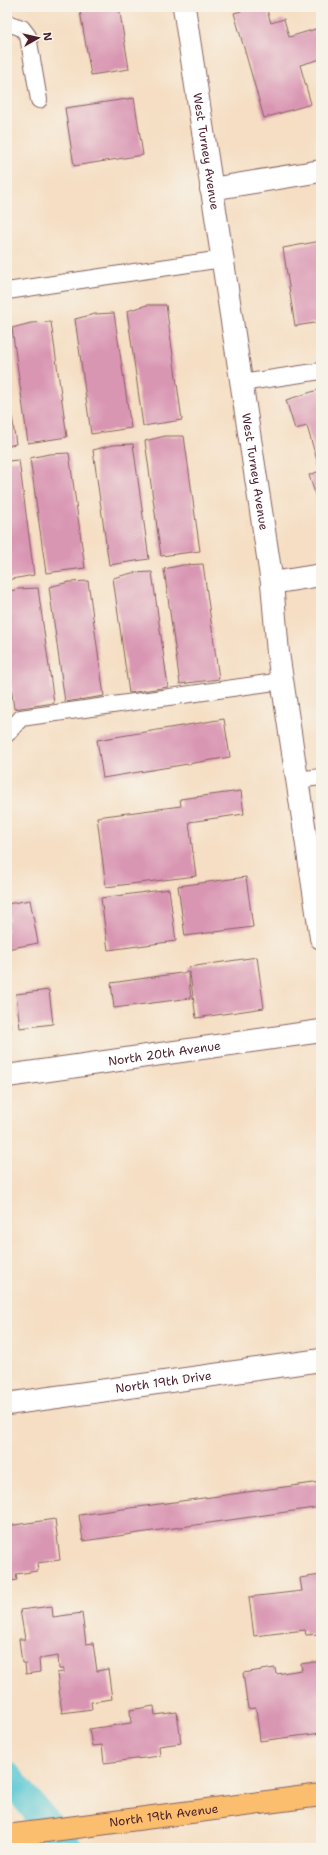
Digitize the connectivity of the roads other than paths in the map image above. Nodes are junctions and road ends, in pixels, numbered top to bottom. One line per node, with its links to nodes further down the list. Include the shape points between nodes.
1 (184, 7): 5 (street, West Turney Avenue)
2 (7, 23): 3 (lane, via 22,28 28,36)
3 (39, 100)
4 (321, 172): 5 (street)
5 (210, 188): 6 (street, West Turney Avenue)
6 (222, 258): 7 (lane); 9 (street, West Turney Avenue)
7 (7, 291)
8 (321, 371): 9 (lane)
9 (241, 383): 11 (street, West Turney Avenue)
10 (321, 575): 11 (street)
11 (272, 583): 12 (street, West Turney Avenue)
12 (282, 681): 13 (lane, via 21,718); 15 (street, West Turney Avenue)
13 (7, 734)
14 (321, 777): 15 (lane)
15 (297, 780): 16 (street, West Turney Avenue)
16 (321, 938)
17 (321, 1030): 18 (street, North 20th Avenue)
18 (7, 1076)
19 (321, 1360): 20 (street, North 19th Drive)
20 (7, 1404)
21 (321, 1794): 22 (main road, North 19th Avenue)
22 (12, 1836)

